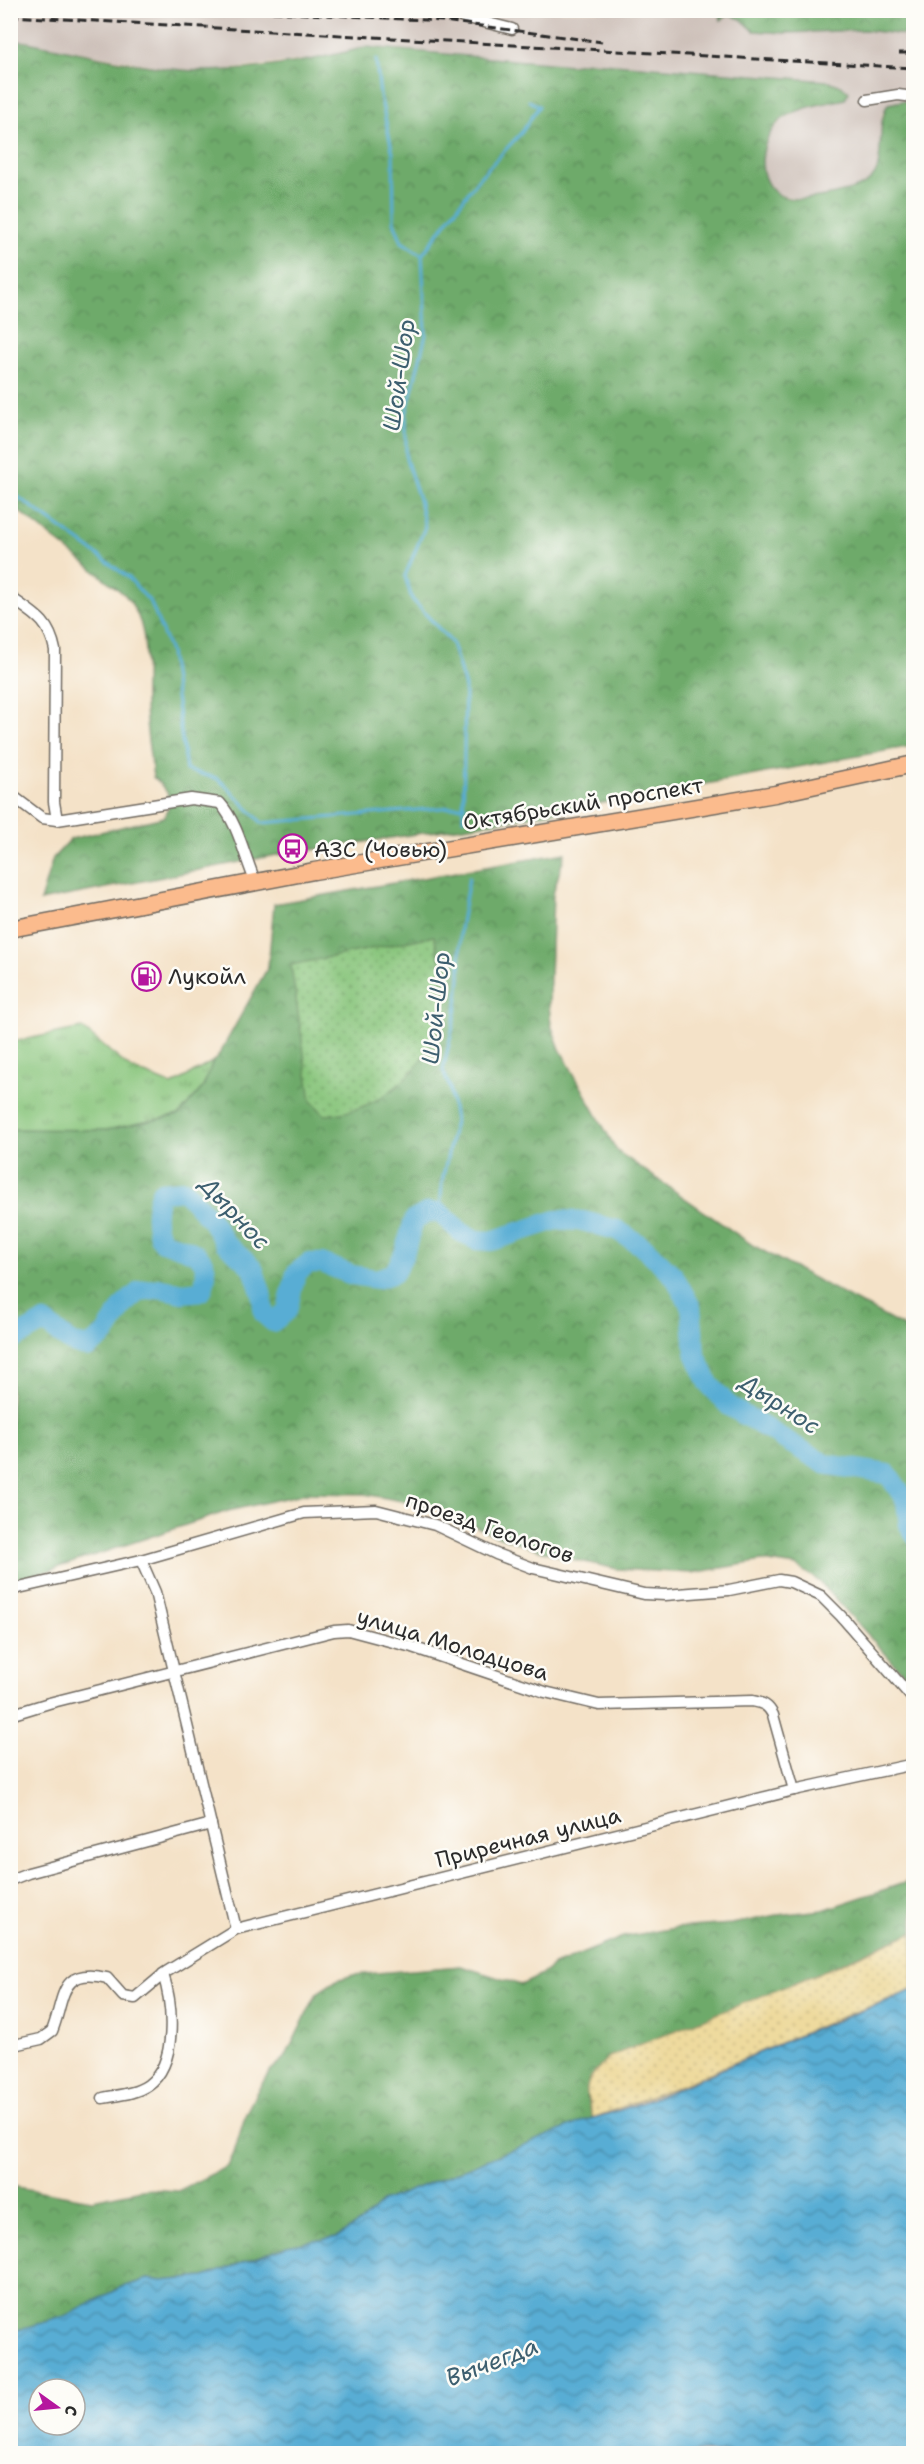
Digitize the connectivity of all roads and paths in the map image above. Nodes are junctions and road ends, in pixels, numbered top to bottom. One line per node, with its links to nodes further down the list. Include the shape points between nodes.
1 (436, 10): 2 (street)
2 (512, 29)
3 (914, 97): 4 (street, via 898,95)
4 (867, 100)
5 (10, 597): 8 (street, via 48,627 55,650)
6 (914, 764): 9 (main road, Октябрьский проспект, via 775,794)
7 (10, 794): 8 (street, via 42,818)
8 (57, 820): 9 (street, via 190,799 220,803 231,817)
9 (256, 883): 10 (main road, Октябрьский проспект)
10 (10, 929)
11 (141, 1560): 12 (street, проезд Геологов); 13 (street, via 155,1592); 14 (street, проезд Геологов, via 304,1513 363,1509 435,1525 533,1568 644,1594 729,1590 779,1580 809,1588 821,1596)
12 (10, 1590)
13 (174, 1671): 15 (street, улица Молодцова); 17 (street, улица Молодцова, via 348,1630 545,1692 599,1705 752,1701 769,1707 773,1715); 18 (street)
14 (914, 1700)
15 (10, 1715)
16 (914, 1764): 17 (street, Приречная улица)
17 (794, 1790): 20 (street, Приречная улица)
18 (211, 1824): 19 (street); 20 (street)
19 (10, 1880)
20 (236, 1929): 21 (street, Приречная улица)
21 (163, 1974): 22 (street, Приречная улица, via 135,1998 123,1996 107,1978 83,1976 71,1981 63,1990 52,2031); 23 (street, via 171,2020 168,2046 157,2077 129,2093)
22 (10, 2046)
23 (103, 2098)

